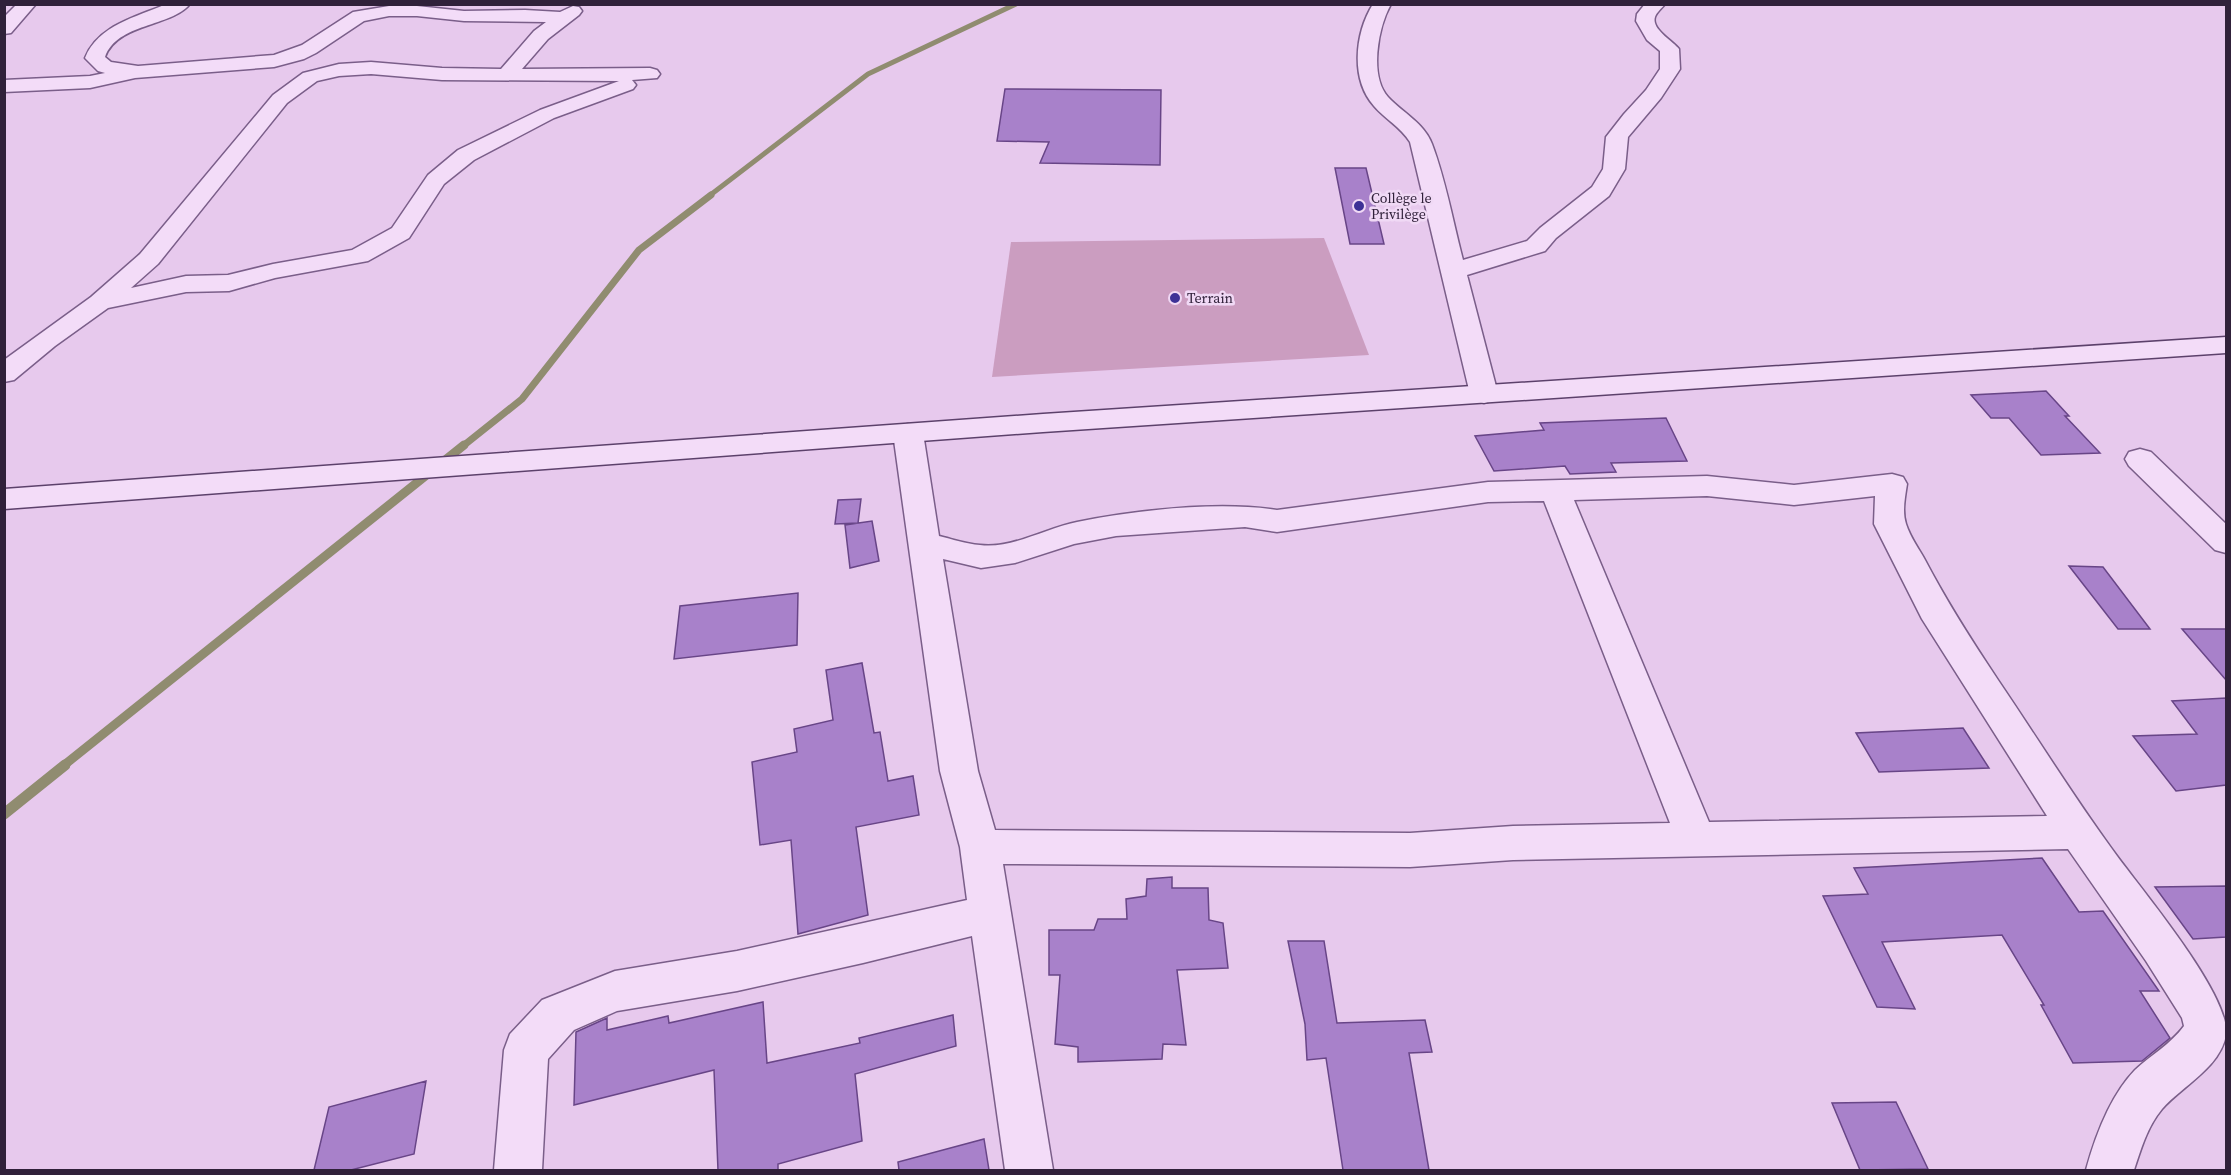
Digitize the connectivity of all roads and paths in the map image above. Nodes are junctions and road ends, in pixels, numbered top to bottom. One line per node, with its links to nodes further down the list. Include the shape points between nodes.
1 (27, 4): 7 (street)
2 (181, 4): 8 (street, via 108,39 95,53)
3 (581, 4): 6 (street)
4 (1382, 4): 13 (street, via 1369,32 1370,76 1376,94 1421,142)
5 (1656, 4): 13 (street, via 1645,21 1669,49 1670,69 1617,137 1614,169 1601,191 1536,246)
6 (563, 18): 9 (street, via 400,10 372,13 347,22 309,49 284,59); 10 (street, via 541,35)
7 (4, 29)
8 (99, 64): 9 (street); 11 (street)
9 (138, 72): 11 (street, via 90,82)
10 (506, 75): 14 (street, via 371,68 310,77 280,99 149,259); 14 (street, via 650,74 547,114 466,155 436,180 406,228 359,256 229,283 186,284)
11 (44, 83): 12 (street)
12 (4, 86)
13 (1453, 271): 17 (street)
14 (100, 302): 16 (street)
15 (2226, 345): 17 (street)
16 (4, 374)
17 (1484, 394): 18 (street)
18 (908, 433): 21 (street); 23 (street)
19 (2140, 459): 22 (street)
20 (1555, 490): 23 (street, via 1463,494 1277,521 1245,516 1116,525 981,557); 24 (street, via 1707,486 1794,495 1892,484 1890,524 1939,620); 25 (street)
21 (4, 499)
22 (2226, 542)
23 (925, 544): 26 (street, via 959,771)
24 (2078, 832): 25 (street); 30 (street, via 2187,987 2207,1029 2200,1045 2139,1100)
25 (1696, 839): 26 (street, via 1513,843 1410,850)
26 (980, 847): 27 (street)
27 (989, 913): 28 (street, via 737,971 615,991 558,1015 526,1050); 29 (street)
28 (518, 1170)
29 (1029, 1170)
30 (2110, 1170)

